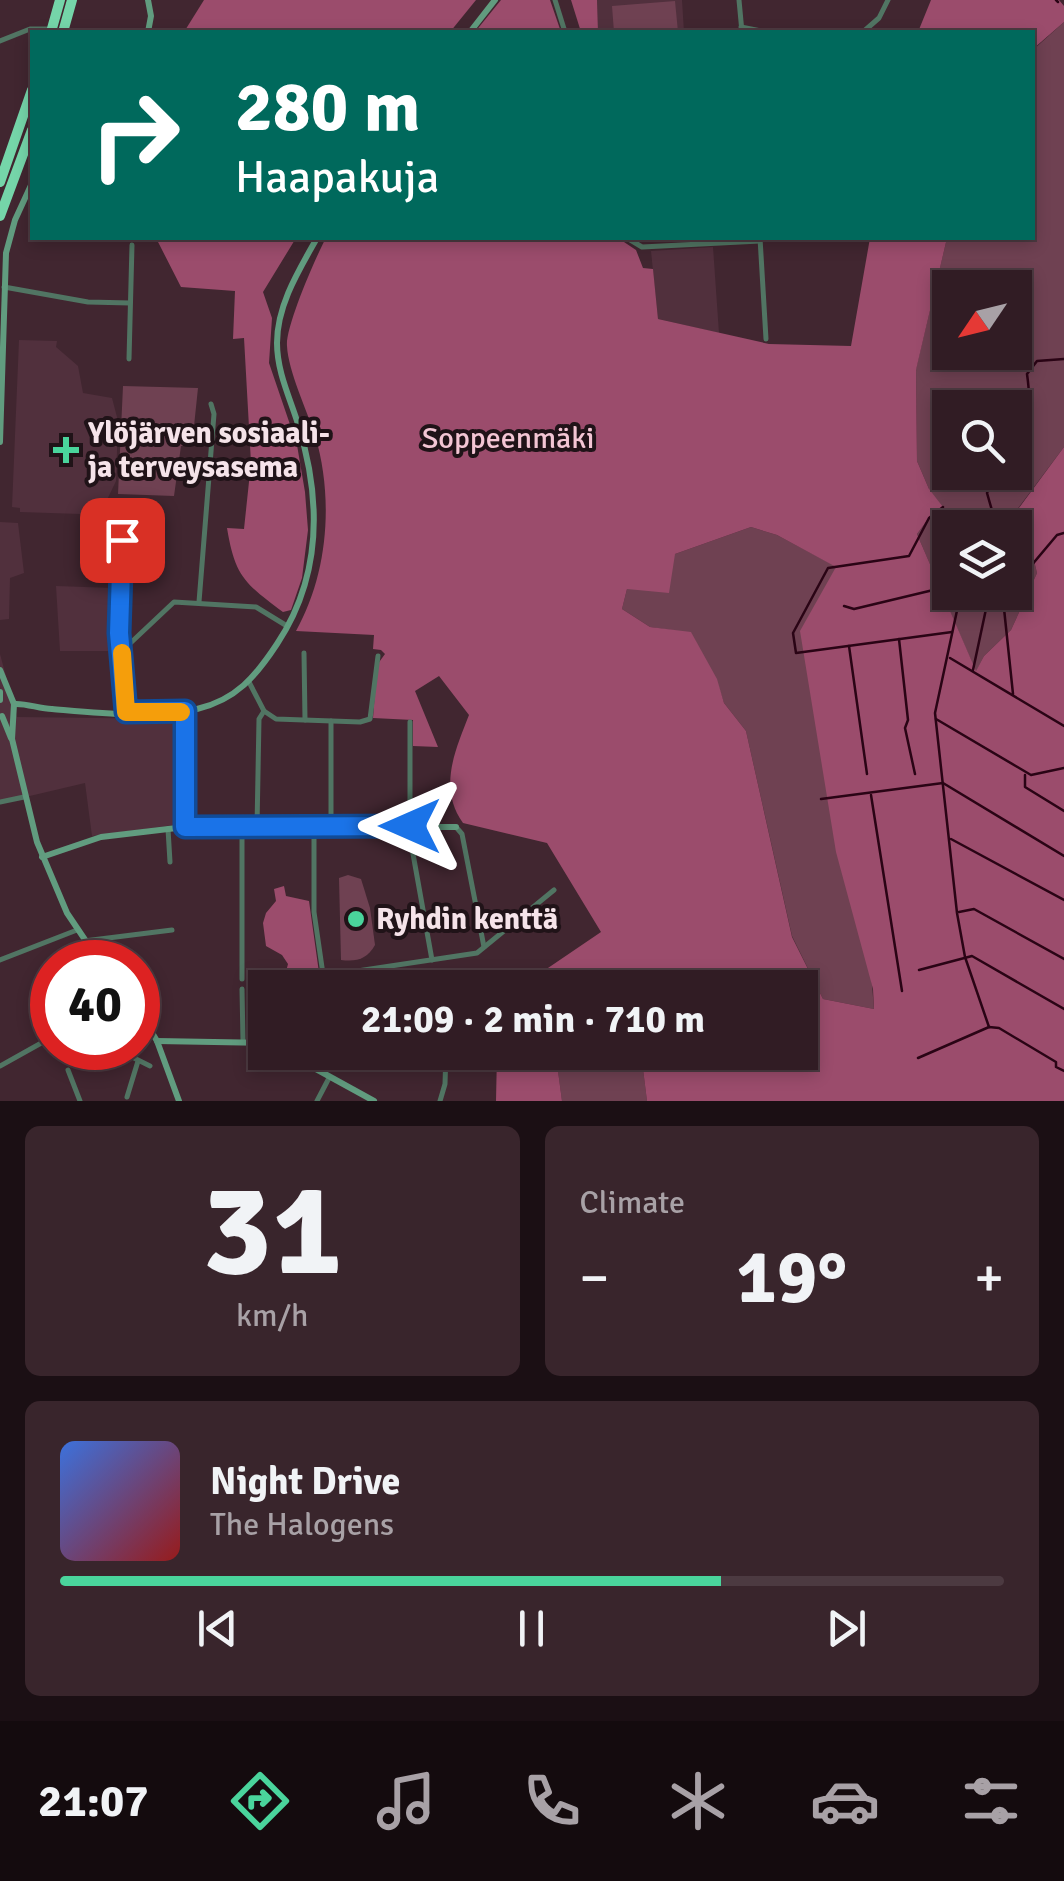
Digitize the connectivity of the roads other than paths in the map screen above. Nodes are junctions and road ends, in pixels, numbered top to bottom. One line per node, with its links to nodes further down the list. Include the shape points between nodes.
1 (60, 0): 9 (highway)
2 (72, 0): 10 (highway)
3 (148, 0): 11 (main road)
4 (495, 0): 12 (main road)
5 (555, 0): 13 (street)
6 (739, 0): 14 (street)
7 (888, 0): 15 (street)
8 (39, 30): 16 (street)
9 (48, 30)
10 (64, 30)
11 (149, 30)
12 (472, 30)
13 (565, 30)
14 (741, 30)
15 (865, 30)
16 (0, 40)
17 (30, 96): 19 (highway)
18 (30, 135): 21 (highway)
19 (0, 182)
20 (30, 188): 26 (main road, via 8,240)
21 (0, 216)
22 (317, 240): 34 (main road, via 286,298 278,332 279,364 309,467 315,526 307,583)
23 (630, 240): 24 (street, via 642,247)
24 (760, 240): 28 (street)
25 (132, 245): 27 (street)
26 (4, 287): 27 (street); 31 (main road)
27 (130, 302): 29 (street)
28 (766, 339)
29 (129, 360)
30 (211, 404): 33 (street)
31 (0, 442)
32 (122, 540): 35 (street)
33 (199, 602): 34 (street, via 256,607); 35 (street, via 170,604)
34 (289, 627): 39 (main road)
35 (122, 652): 45 (street)
36 (304, 653): 47 (street)
37 (378, 656): 48 (street, via 370,719)
38 (0, 670): 42 (main road)
39 (249, 682): 43 (main road, via 222,700); 44 (street)
40 (0, 692): 41 (main road)
41 (0, 700): 42 (main road)
42 (13, 706): 45 (main road); 46 (main road); 50 (main road)
43 (185, 711): 45 (main road); 56 (street)
44 (264, 711): 47 (street, via 276,719); 58 (street)
45 (126, 712)
46 (1, 715): 50 (main road)
47 (305, 720): 48 (street)
48 (331, 721): 54 (street)
49 (410, 722): 55 (street)
50 (12, 739): 51 (main road)
51 (24, 797): 52 (street); 61 (main road)
52 (0, 802)
53 (314, 826): 54 (main road); 58 (main road); 71 (street, via 314,912)
54 (331, 826): 55 (main road)
55 (410, 826): 59 (main road); 70 (street)
56 (185, 827): 57 (main road); 60 (main road)
57 (242, 827): 58 (main road); 73 (street)
58 (257, 827)
59 (456, 827): 68 (street)
60 (168, 828): 61 (main road, via 101,837); 62 (street)
61 (42, 857): 64 (main road)
62 (170, 862)
63 (554, 890): 68 (street)
64 (77, 930): 66 (main road); 69 (street)
65 (172, 930): 67 (street)
66 (83, 940)
67 (92, 940)
68 (484, 947): 70 (street)
69 (0, 960)
70 (432, 960): 72 (street)
71 (323, 970)
72 (364, 970)
73 (242, 980)
74 (242, 989): 76 (street)
75 (160, 1041): 76 (main road)
76 (243, 1041): 77 (main road)
77 (248, 1041)
78 (30, 1049): 80 (street)
79 (160, 1049): 88 (main road)
80 (0, 1066)
81 (68, 1070): 87 (street)
82 (135, 1070): 86 (street)
83 (316, 1070): 85 (main road)
84 (446, 1070): 91 (street)
85 (329, 1078): 89 (street); 90 (main road)
86 (127, 1097)
87 (80, 1101)
88 (179, 1101)
89 (317, 1101)
90 (374, 1101)
91 (440, 1101)

